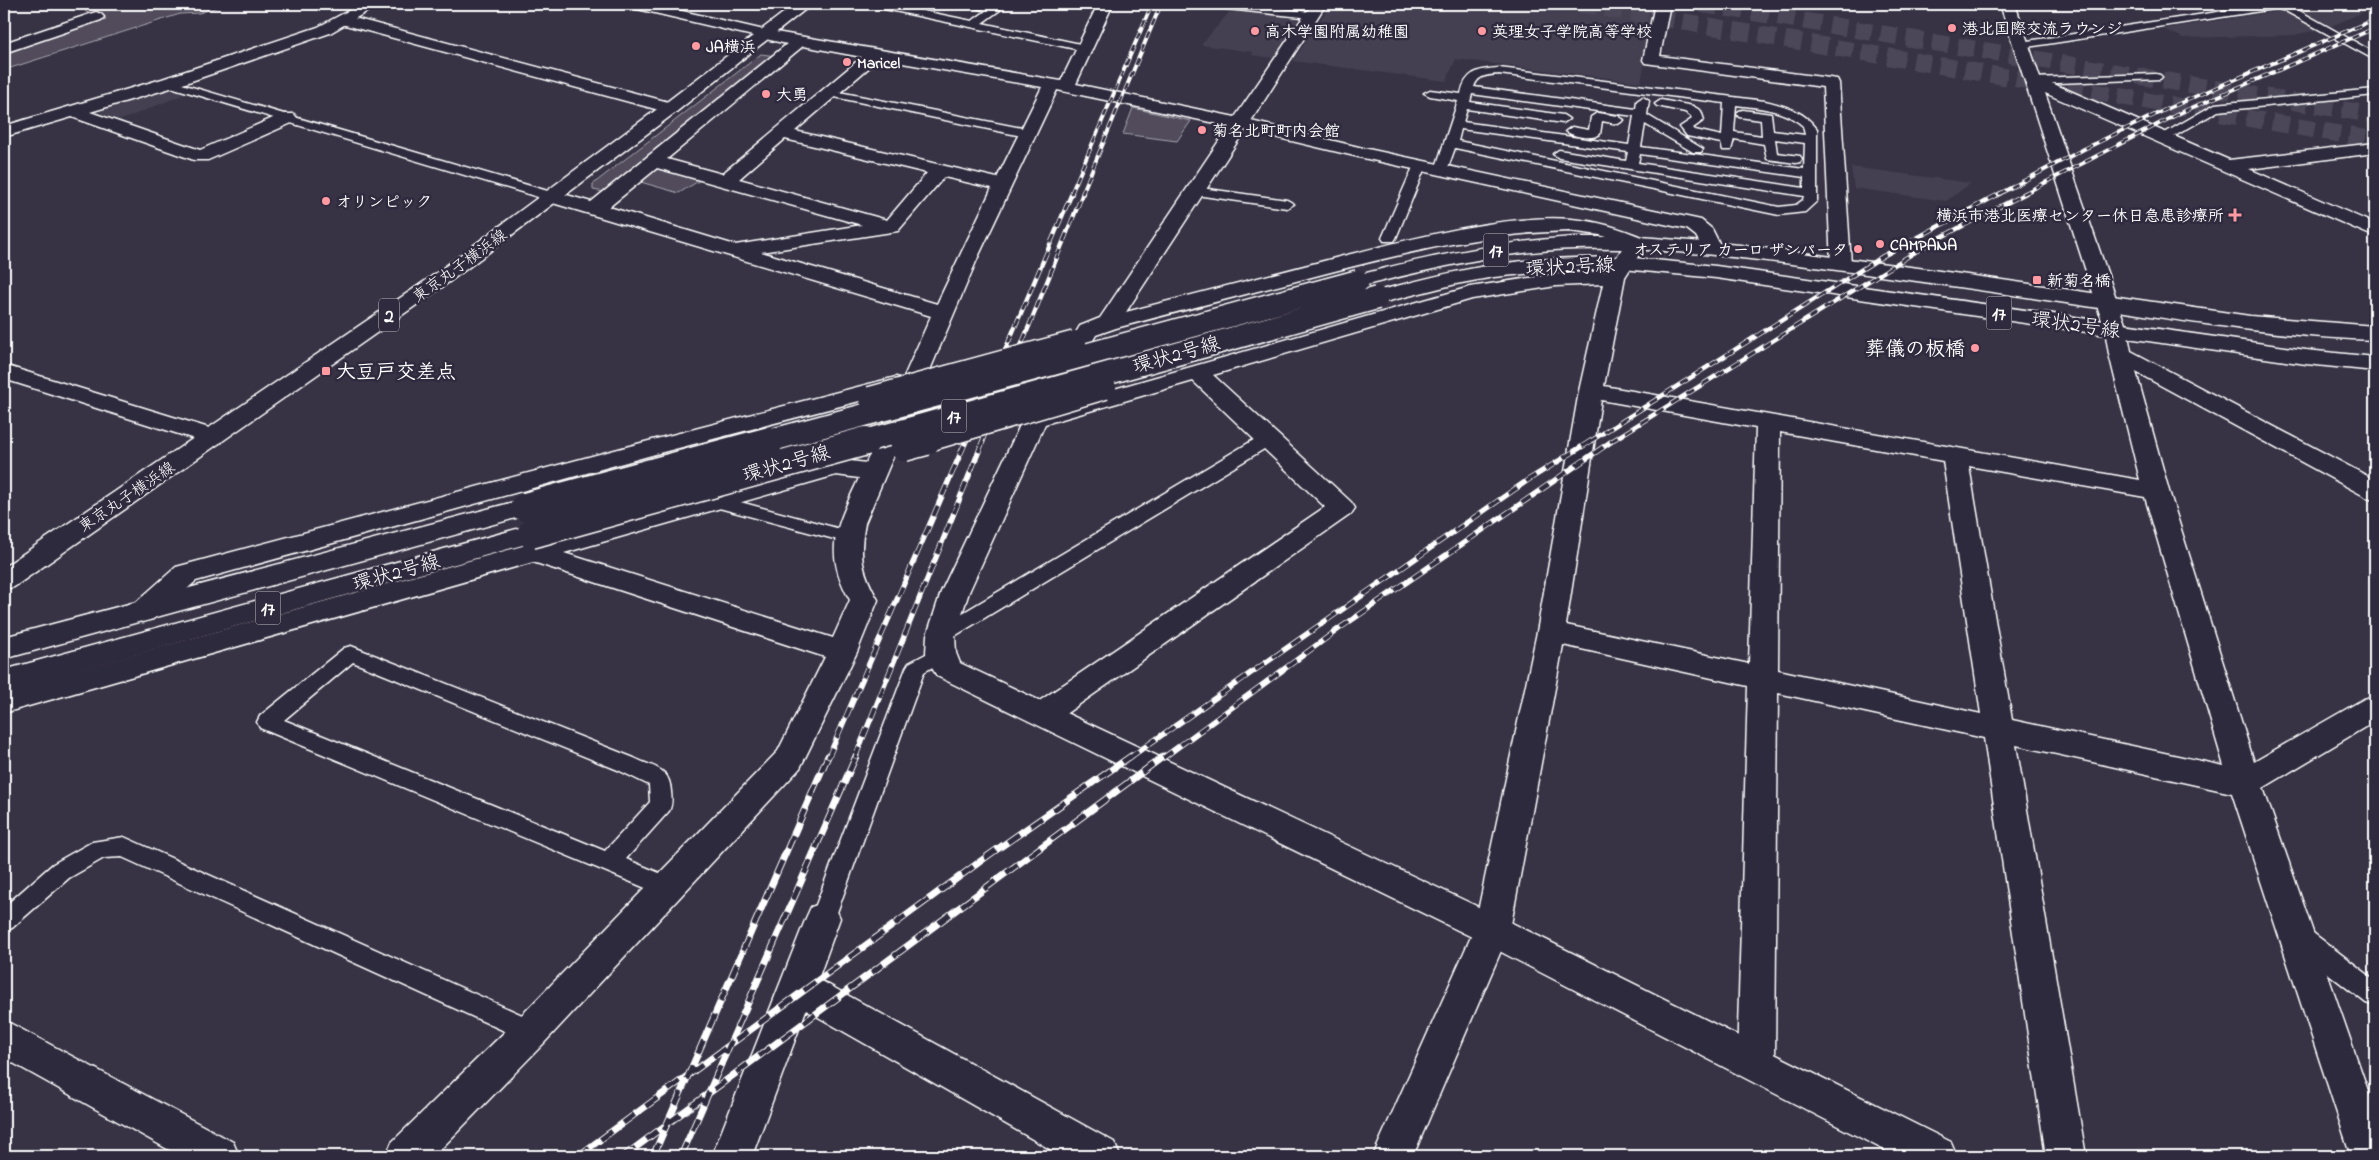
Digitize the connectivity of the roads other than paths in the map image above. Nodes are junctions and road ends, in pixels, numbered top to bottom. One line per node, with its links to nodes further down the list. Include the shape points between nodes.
1 (372, 4): 13 (street)
2 (634, 4): 15 (street)
3 (804, 4): 15 (street, 東京丸子横浜線 / 2)
4 (875, 4): 14 (lane)
5 (969, 4): 14 (lane, via 995,10)
6 (1106, 4): 19 (street)
7 (1662, 4): 73 (street, via 1651,60 1831,83)
8 (2007, 4): 17 (street)
9 (2284, 4): 17 (lane); 21 (lane)
10 (1219, 5): 11 (lane)
11 (1315, 10): 37 (street)
12 (96, 17): 18 (street)
13 (343, 20): 24 (street, via 324,30); 33 (street)
14 (973, 25): 19 (lane)
15 (764, 34): 16 (street); 33 (street, 東京丸子横浜線 / 2)
16 (800, 41): 20 (street); 51 (street)
17 (2021, 44): 23 (street)
18 (4, 48)
19 (1085, 48): 25 (street)
20 (875, 54): 25 (street); 29 (street)
21 (2375, 57)
22 (2156, 77): 23 (lane)
23 (2032, 81): 46 (street); 74 (street)
24 (168, 83): 35 (street); 36 (lane)
25 (1059, 86): 37 (street); 41 (street)
26 (1570, 92): 30 (lane); 30 (lane, via 1525,86); 30 (lane, via 1490,71 1475,75); 31 (lane); 31 (lane); 38 (lane)
27 (2375, 92): 46 (lane, via 2215,108)
28 (1430, 93): 30 (lane)
29 (829, 94): 40 (street); 41 (lane)
30 (1466, 94): 34 (lane); 42 (lane)
31 (1642, 106): 32 (lane); 38 (lane, via 1597,117 1594,134); 44 (lane); 45 (lane, via 1689,109 1699,116 1686,127 1691,134); 50 (lane)
32 (1729, 106): 45 (lane); 47 (lane, via 1765,105 1795,114 1806,121); 47 (lane, via 1767,117 1767,134)
33 (670, 108): 64 (street, 東京丸子横浜線 / 2)
34 (1484, 108): 38 (lane); 43 (lane, via 1483,114 1489,119 1529,123 1532,126)
35 (72, 111): 36 (street, via 201,156); 39 (street)
36 (288, 118): 64 (lane)
37 (1239, 123): 53 (street); 62 (street)
38 (1560, 129): 43 (lane); 50 (lane)
39 (4, 132)
40 (782, 133): 57 (street); 59 (street)
41 (1027, 133): 61 (street)
42 (1453, 134): 43 (lane); 55 (lane); 58 (lane); 60 (lane)
43 (1530, 135)
44 (1675, 136): 48 (lane); 52 (lane)
45 (1727, 138): 52 (lane); 56 (lane, via 1770,141 1771,156)
46 (2162, 138): 54 (street)
47 (1812, 140): 56 (lane)
48 (1662, 141)
49 (2375, 148): 54 (street)
50 (1634, 150): 52 (lane); 55 (lane)
51 (652, 161): 59 (street); 66 (street)
52 (1722, 162): 56 (lane)
53 (1420, 165): 58 (street); 69 (lane)
54 (2226, 166): 68 (street)
55 (1632, 167): 60 (lane); 63 (lane)
56 (1809, 168): 63 (lane)
57 (940, 170): 61 (street); 67 (street)
58 (1441, 170): 70 (street, via 1694,224 1705,233)
59 (725, 181): 67 (street)
60 (1629, 181): 63 (lane, via 1779,210 1800,210 1810,202)
61 (1002, 185): 75 (street)
62 (1194, 191): 65 (lane); 76 (street)
63 (1810, 193)
64 (553, 196): 66 (street); 90 (street, 東京丸子横浜線 / 2, via 438,281)
65 (1287, 204)
66 (595, 209): 71 (street)
67 (890, 227): 71 (street)
68 (2375, 231)
69 (1389, 238)
70 (1711, 247): 72 (street, 環状2号線 / 17); 73 (street, 環状2号線 / 17)
71 (733, 250): 75 (street)
72 (1625, 261): 76 (street, via 1604,229 1569,225 1529,226 1400,248); 77 (street, 環状2号線 / 17); 83 (street, via 1556,280 1470,293); 86 (street); 99 (street, 環状2号線 / 17, bridge, via 1494,271 1377,298); 101 (street, 環状2号線 / 17, bridge, via 1541,244 1440,260)
73 (1841, 264): 74 (street, 環状2号線 / 17)
74 (2107, 302): 77 (street); 78 (street, 環状2号線 / 17, via 2267,326)
75 (944, 313): 84 (street)
76 (1108, 323): 88 (street, via 1088,331)
77 (2116, 330): 80 (street); 81 (street, 環状2号線 / 17)
78 (2375, 333)
79 (1075, 342): 87 (street, bridge)
80 (2120, 354): 95 (street); 96 (street)
81 (2375, 364)
82 (4, 372): 90 (street)
83 (1197, 372): 88 (street); 91 (street)
84 (914, 380): 94 (street); 101 (street, via 186,574)
85 (1105, 388): 92 (street, bridge)
86 (1591, 392): 89 (street); 102 (street)
87 (870, 398)
88 (1035, 419): 105 (street, via 955,592)
89 (1768, 422): 93 (street); 106 (street)
90 (213, 437): 100 (street, 東京丸子横浜線 / 2)
91 (1268, 439): 105 (lane); 110 (street, via 1342,508)
92 (904, 447)
93 (1955, 456): 95 (street); 111 (street)
94 (874, 472): 97 (street, via 835,467); 98 (street)
95 (2156, 491): 112 (street)
96 (2375, 491)
97 (714, 501): 98 (lane); 99 (street)
98 (849, 537): 104 (street, via 846,552 850,576 864,600)
99 (532, 543): 104 (street); 107 (street, 環状2号線 / 17); 108 (street)
100 (4, 580)
101 (143, 612): 103 (street, 環状2号線 / 17)
102 (1551, 632): 106 (street); 117 (street)
103 (4, 648)
104 (842, 652): 114 (street, via 788,760)
105 (943, 652): 110 (street); 115 (lane, via 916,668)
106 (1763, 678): 111 (street); 123 (street)
107 (4, 681)
108 (4, 702)
109 (2375, 707): 112 (street)
110 (1043, 714): 117 (street)
111 (1999, 729): 112 (street); 130 (street)
112 (2245, 783): 118 (street)
113 (609, 862): 113 (lane, via 314,741 267,722 351,653 626,764 660,780 661,805); 114 (lane)
114 (668, 887): 121 (street)
115 (823, 918): 119 (street)
116 (4, 921): 121 (lane, via 61,871 100,849 124,847)
117 (1492, 930): 123 (street); 128 (street)
118 (2296, 934): 120 (lane); 131 (street)
119 (797, 986): 126 (street); 127 (street)
120 (2375, 995)
121 (531, 1031): 125 (street)
122 (4, 1038): 124 (street)
123 (1756, 1063): 129 (street)
124 (219, 1156)
125 (406, 1156)
126 (732, 1156)
127 (1100, 1156)
128 (1393, 1156)
129 (1937, 1156)
130 (2066, 1156)
131 (2371, 1156)

